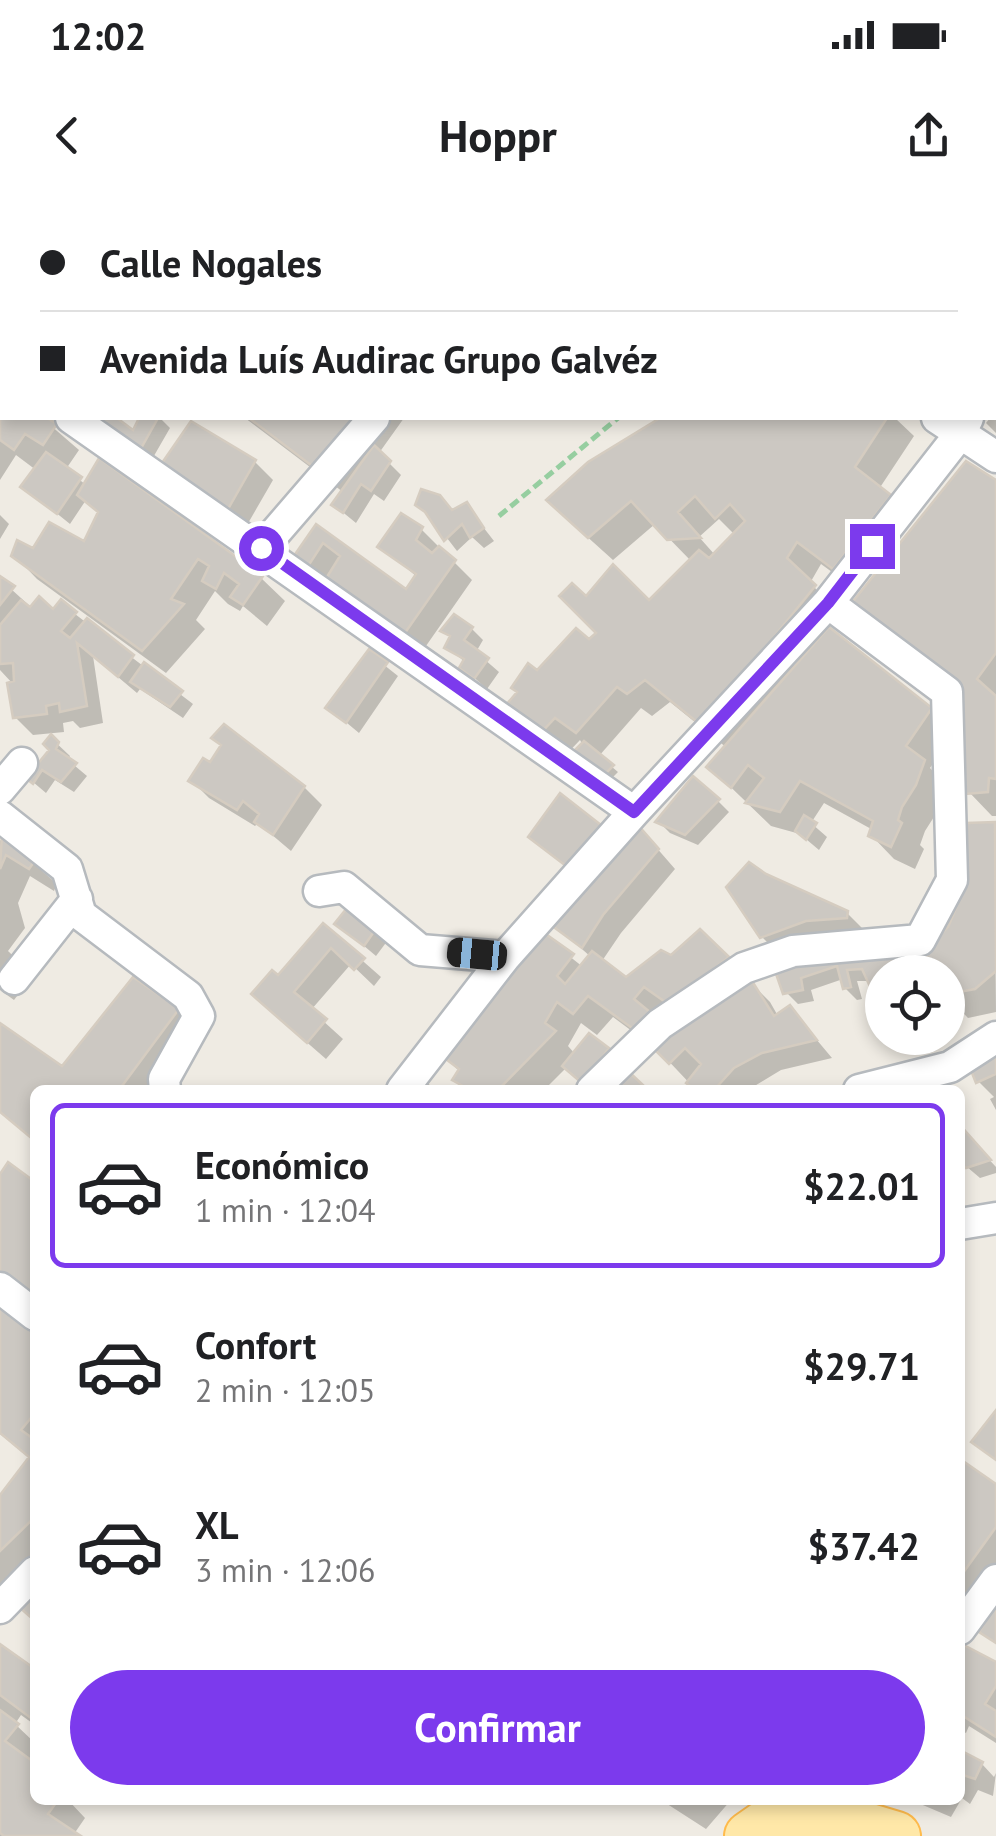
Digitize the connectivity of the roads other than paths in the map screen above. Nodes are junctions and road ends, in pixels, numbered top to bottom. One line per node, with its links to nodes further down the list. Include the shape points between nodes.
1 (74, 420): 5 (street)
2 (372, 420): 5 (street)
3 (955, 423): 4 (street); 6 (street)
4 (996, 457)
5 (261, 548): 9 (street)
6 (828, 603): 9 (street); 18 (street, via 947,692 952,880 920,940 792,951 744,968 660,1024)
7 (22, 763): 8 (street)
8 (0, 788)
9 (634, 812): 13 (street)
10 (0, 816): 12 (street, via 67,869)
11 (320, 892): 13 (street, via 344,888 420,950)
12 (76, 899): 14 (street); 16 (street, via 81,916 188,996 199,1016)
13 (505, 957): 17 (street)
14 (14, 979)
15 (996, 1037): 19 (street, via 950,1068)
16 (165, 1085)
17 (406, 1085)
18 (597, 1085)
19 (880, 1085)
20 (996, 1218): 21 (street)
21 (965, 1223)
22 (996, 1233): 23 (street)
23 (965, 1234)
24 (0, 1288): 25 (street)
25 (30, 1311)
26 (30, 1577): 28 (street)
27 (996, 1580): 29 (street)
28 (0, 1608)
29 (965, 1621)
30 (852, 1810): 31 (main road, via 769,1822); 32 (main road)
31 (749, 1836)
32 (894, 1836)

